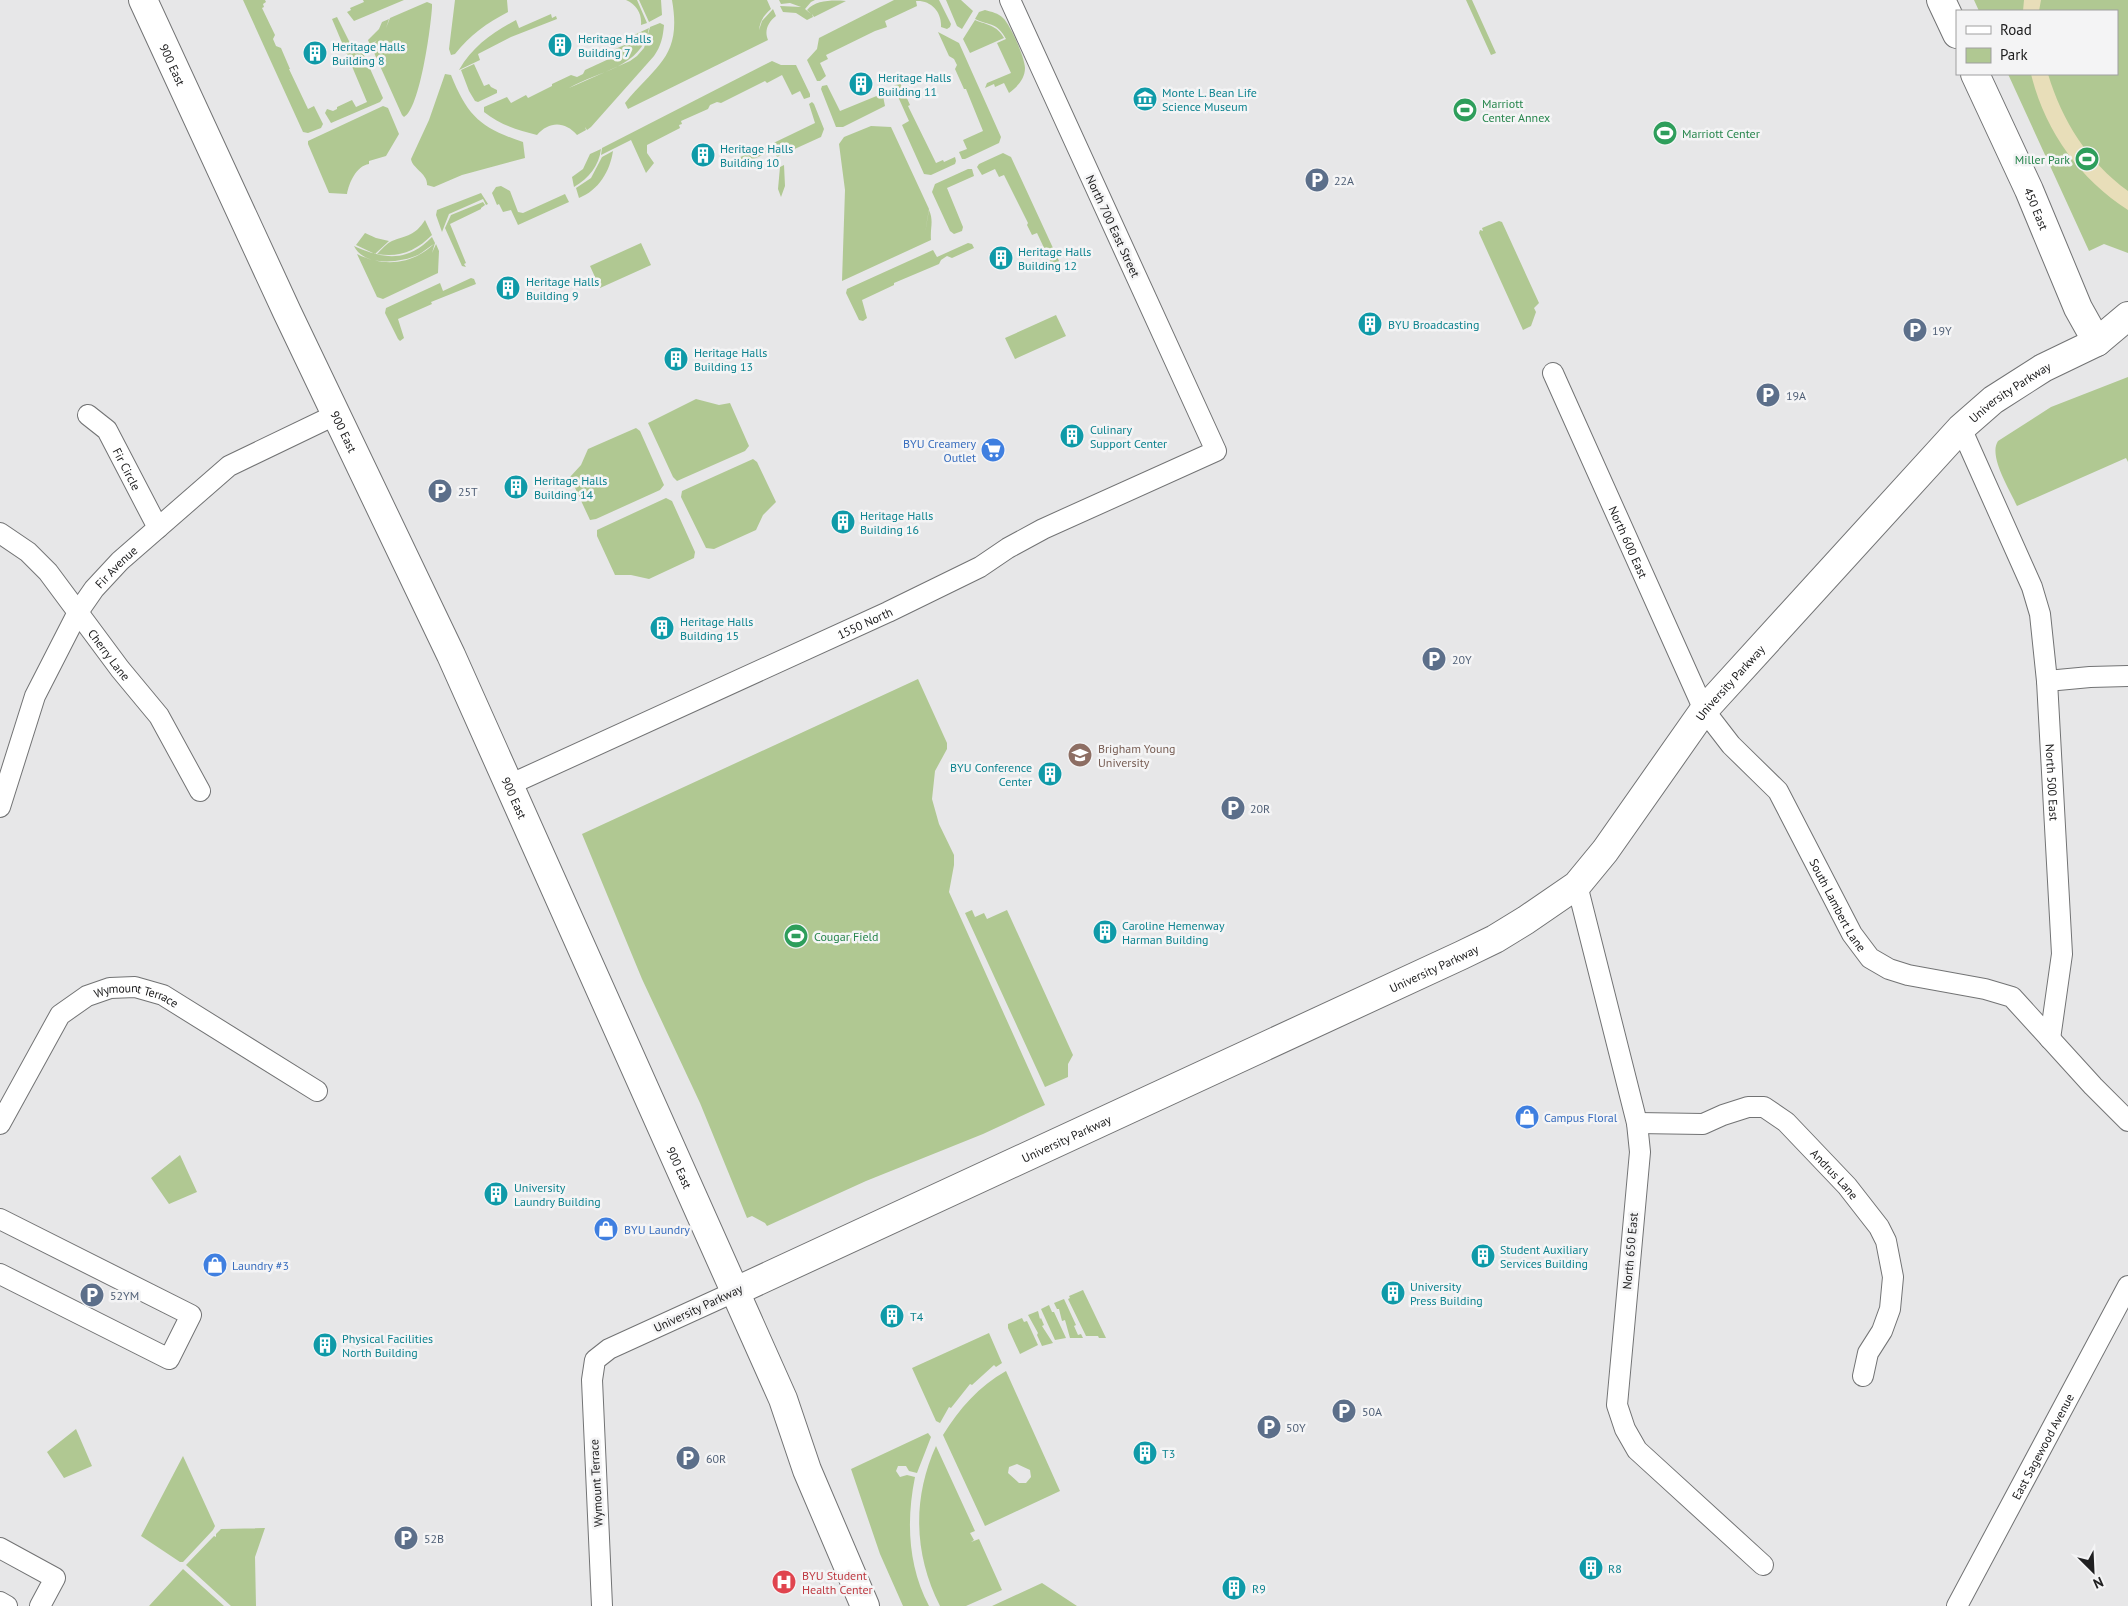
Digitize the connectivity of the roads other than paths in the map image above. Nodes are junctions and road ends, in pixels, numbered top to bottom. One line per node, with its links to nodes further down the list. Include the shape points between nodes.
1 (142, 0): 11 (main road, 900 East)
2 (1010, 0): 13 (street, North 700 East Street)
3 (1941, 0): 4 (main road)
4 (1956, 32)
5 (1975, 75): 7 (main road, 450 East, via 2029,190 2078,308)
6 (2128, 316): 7 (main road, University Parkway)
7 (2097, 342): 8 (main road, University Parkway); 12 (main road, University Parkway, via 2043,368 1993,400)
8 (2128, 342)
9 (1553, 372): 19 (street, North 600 East)
10 (88, 415): 14 (street, Fir Circle, via 108,430)
11 (335, 415): 14 (street, Fir Avenue, via 229,466); 20 (main road, 900 East, via 451,655)
12 (1961, 428): 18 (street, North 500 East, via 2032,588 2040,614); 19 (main road, University Parkway)
13 (1216, 451): 20 (street, 1550 North, via 1043,528 980,567 888,612)
14 (158, 528): 16 (street, Fir Avenue, via 120,561)
15 (0, 533): 16 (street, Cherry Lane, via 35,558)
16 (78, 612): 21 (street, Cherry Lane, via 159,716); 22 (street, Fir Avenue, via 36,696)
17 (2128, 676): 18 (street)
18 (2047, 681): 24 (street, North 500 East, via 2062,954)
19 (1704, 710): 23 (main road, University Parkway, via 1605,851); 24 (street, South Lambert Lane, via 1731,745 1778,791 1852,934 1870,958 1908,975 2012,997)
20 (509, 785): 32 (main road, 900 East)
21 (200, 791)
22 (0, 807)
23 (1577, 884): 27 (street, North 650 East); 32 (main road, University Parkway, via 1526,920 1462,955)
24 (2050, 1039): 26 (street)
25 (317, 1091): 28 (street, Wymount Terrace, via 162,995 135,987 110,988 86,996 60,1016)
26 (2128, 1121)
27 (1637, 1123): 34 (street, Andrus Lane, via 1703,1124 1748,1107 1764,1108 1786,1122 1847,1186 1879,1227 1886,1241 1893,1277 1890,1309 1882,1331 1868,1353); 36 (street, North 650 East, via 1640,1152 1617,1405 1637,1450)
28 (0, 1124)
29 (0, 1219): 30 (street, via 191,1315 169,1359)
30 (0, 1274)
31 (2128, 1286): 42 (street, East Sagewood Avenue)
32 (734, 1292): 33 (street, University Parkway, via 608,1350); 41 (main road, 900 East, via 783,1400 807,1470)
33 (596, 1360): 40 (street, Wymount Terrace, via 592,1380)
34 (1863, 1376)
35 (0, 1548): 39 (street, via 55,1578)
36 (1763, 1565)
37 (0, 1602): 38 (street)
38 (7, 1606)
39 (40, 1606)
40 (602, 1606)
41 (865, 1606)
42 (1957, 1606)

